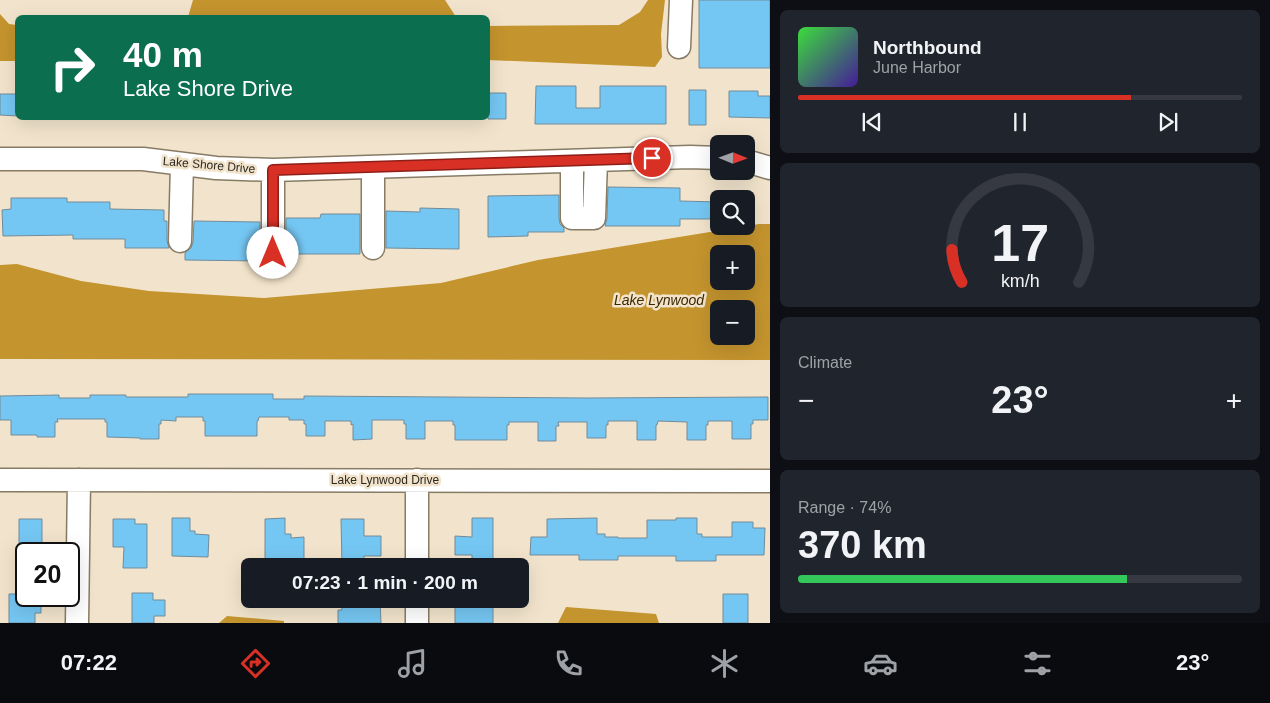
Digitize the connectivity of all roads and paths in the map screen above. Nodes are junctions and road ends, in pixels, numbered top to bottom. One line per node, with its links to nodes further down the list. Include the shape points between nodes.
1 (681, 0): 2 (street)
2 (680, 48)
3 (710, 158): 5 (street, Lake Shore Drive)
4 (0, 159): 7 (street, Lake Shore Drive, via 143,160)
5 (596, 160): 6 (street, Lake Shore Drive); 6 (street, via 594,218 572,218)
6 (572, 161): 9 (street, Lake Shore Drive)
7 (182, 164): 11 (street, Lake Shore Drive); 12 (street)
8 (755, 164): 10 (street)
9 (373, 167): 11 (street, Lake Shore Drive); 13 (street)
10 (770, 168)
11 (273, 170): 14 (street)
12 (180, 241)
13 (373, 248)
14 (273, 253)
15 (0, 480): 16 (street, Lake Lynwood Drive)
16 (79, 480): 17 (street, Lake Lynwood Drive); 21 (street)
17 (417, 480): 18 (street, Lake Lynwood Drive); 19 (street)
18 (770, 481)
19 (417, 558)
20 (417, 608): 22 (street)
21 (77, 623)
22 (417, 623)

